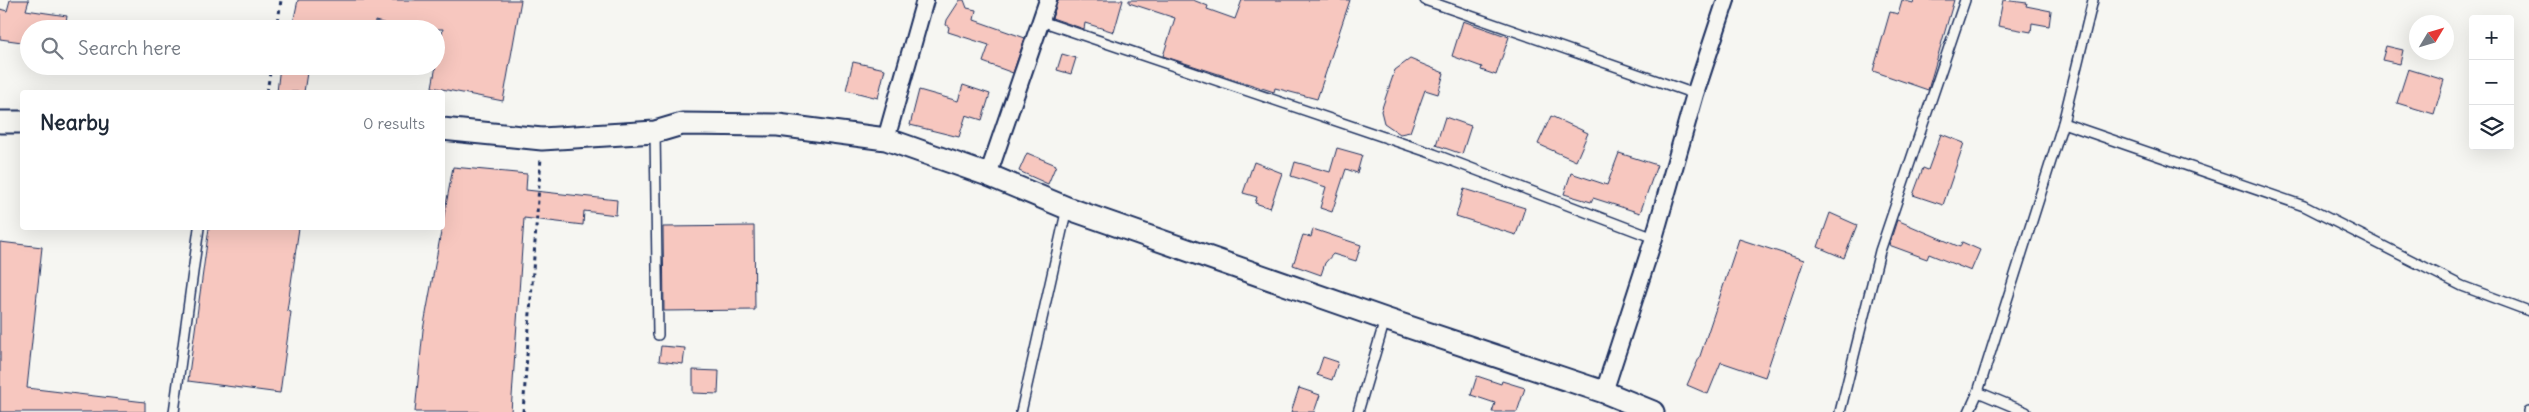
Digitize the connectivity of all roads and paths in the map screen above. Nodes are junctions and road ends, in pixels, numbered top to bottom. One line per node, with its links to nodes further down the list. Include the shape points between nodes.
1 (281, 0): 8 (path)
2 (925, 0): 19 (street)
3 (1048, 0): 9 (street)
4 (1425, 0): 12 (lane)
5 (1726, 0): 12 (street)
6 (1965, 0): 34 (lane, via 1880,251)
7 (2093, 0): 15 (lane)
8 (278, 20)
9 (1041, 21): 20 (street); 23 (lane, via 1434,154)
10 (270, 75): 11 (path)
11 (267, 90)
12 (1695, 94): 23 (street)
13 (0, 122): 14 (street)
14 (20, 122)
15 (2063, 123): 24 (lane, via 2304,206 2462,286); 28 (lane)
16 (445, 129): 18 (street)
17 (655, 132): 18 (street); 19 (street, via 682,124 778,126); 26 (lane)
18 (542, 139): 30 (path)
19 (886, 139): 20 (street)
20 (988, 175): 21 (street)
21 (1067, 208): 25 (street); 31 (lane)
22 (199, 230): 29 (lane)
23 (1654, 238): 27 (street)
24 (2529, 311)
25 (1385, 319): 27 (street); 32 (lane)
26 (658, 335)
27 (1604, 392): 33 (street)
28 (1978, 392): 35 (lane); 36 (lane)
29 (174, 412)
30 (524, 412)
31 (1021, 412)
32 (1358, 412)
33 (1653, 412)
34 (1840, 412)
35 (1969, 412)
36 (2026, 412)

